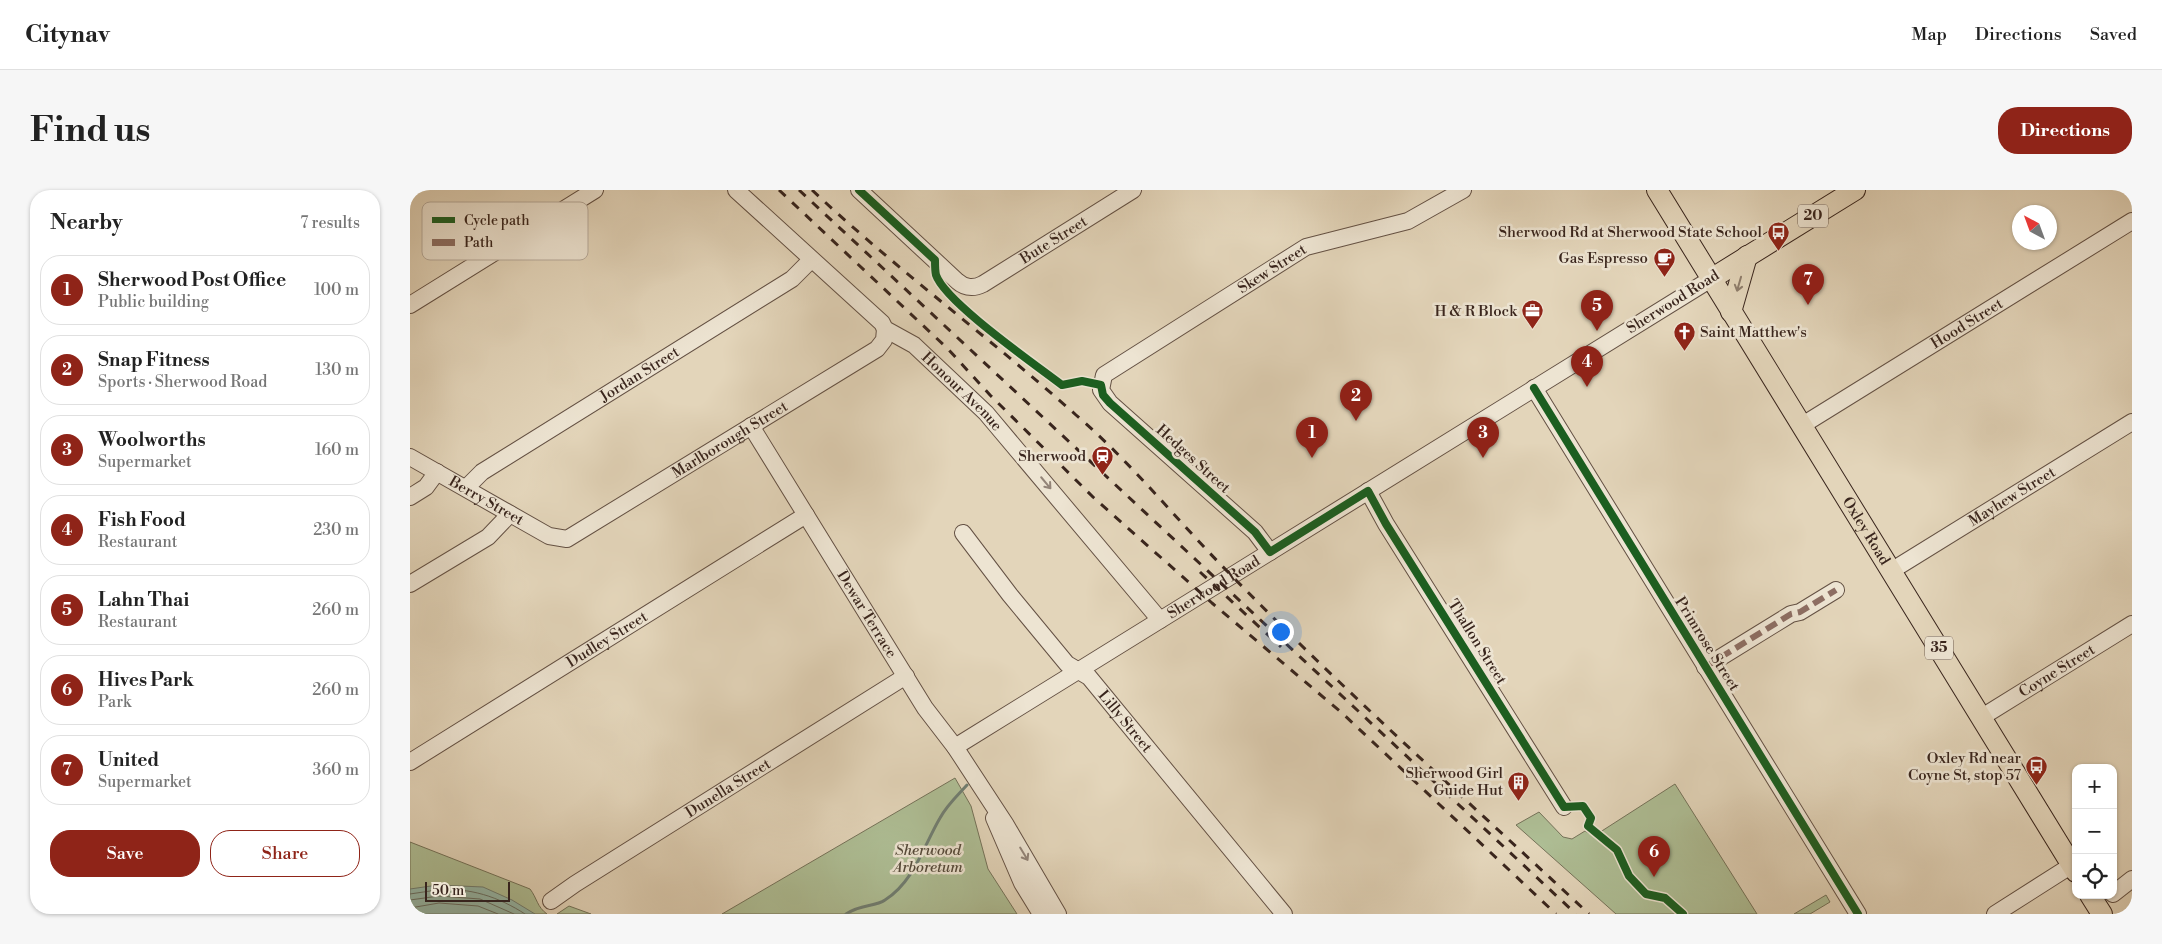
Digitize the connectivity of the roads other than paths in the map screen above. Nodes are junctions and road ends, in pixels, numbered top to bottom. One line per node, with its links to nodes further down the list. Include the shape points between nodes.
1 (595, 190): 8 (street)
2 (736, 190): 12 (street, Honour Avenue)
3 (859, 190): 4 (street, Bute Street, via 957,281 972,288)
4 (1133, 190)
5 (1462, 190): 17 (street, Skew Street, via 1408,221 1306,248 1110,370 1104,375)
6 (1657, 190): 13 (main road, Oxley Road)
7 (1855, 190): 10 (main road, Sherwood Road / 20)
8 (576, 202)
9 (2132, 221): 21 (street, Hood Street)
10 (1747, 256): 13 (main road, Sherwood Road / 20); 15 (main road, one-way to 15)
11 (482, 260): 14 (street)
12 (812, 260): 16 (street, Honour Avenue); 24 (street, Jordan Street, via 792,279 482,472)
13 (1711, 279): 15 (main road, Oxley Road / 35); 18 (street, Sherwood Road)
14 (410, 305)
15 (1731, 312): 21 (main road, Oxley Road / 35)
16 (885, 329): 20 (street, Marlborough Street, via 884,340 877,349); 35 (street, Honour Avenue, one-way to 35, via 914,345 986,413)
17 (1101, 385): 31 (street, Hedges Street, via 1103,396 1110,403 1250,527)
18 (1534, 388): 25 (street, Sherwood Road); 37 (street, Primrose Street)
19 (2132, 422): 32 (street, Mayhew Street)
20 (751, 426): 28 (street, Dewar Terrace); 30 (street, Marlborough Street, via 575,535)
21 (1801, 426): 32 (main road, Oxley Road / 35)
22 (410, 457): 23 (street, Berry Street)
23 (437, 472): 24 (street, Berry Street); 26 (street, via 426,487)
24 (466, 488): 27 (street, Berry Street)
25 (1368, 491): 31 (street, Sherwood Road); 44 (street, Thallon Street)
26 (410, 497)
27 (510, 514): 30 (street, Berry Street, via 549,536); 33 (street, via 488,537)
28 (806, 516): 39 (street, Dewar Terrace); 42 (street, Dudley Street)
29 (963, 533): 38 (street, Lilly Street, via 1067,664)
30 (563, 539)
31 (1270, 552): 35 (street, Sherwood Road)
32 (1891, 571): 40 (main road, Oxley Road / 35)
33 (410, 584)
34 (1836, 590): 37 (street)
35 (1160, 620): 38 (street, Sherwood Road)
36 (2132, 624): 40 (street, Coyne Street)
37 (1705, 667): 53 (street, Primrose Street)
38 (1078, 670): 41 (street, Sherwood Road); 52 (street, Lilly Street, via 1089,677)
39 (906, 676): 41 (street, Dewar Terrace); 49 (street, Dunella Street)
40 (1982, 717): 45 (main road, Oxley Road / 35)
41 (955, 747): 43 (street, Dewar Terrace)
42 (410, 762)
43 (988, 799): 50 (street, Dewar Terrace, via 1012,862); 51 (street, Dewar Terrace, one-way to 51)
44 (1564, 807)
45 (2072, 866)
46 (2072, 870): 54 (street)
47 (2132, 879): 48 (street)
48 (2102, 900)
49 (551, 901)
50 (1041, 914)
51 (1058, 914)
52 (1284, 914)
53 (1858, 914)
54 (1996, 914)

